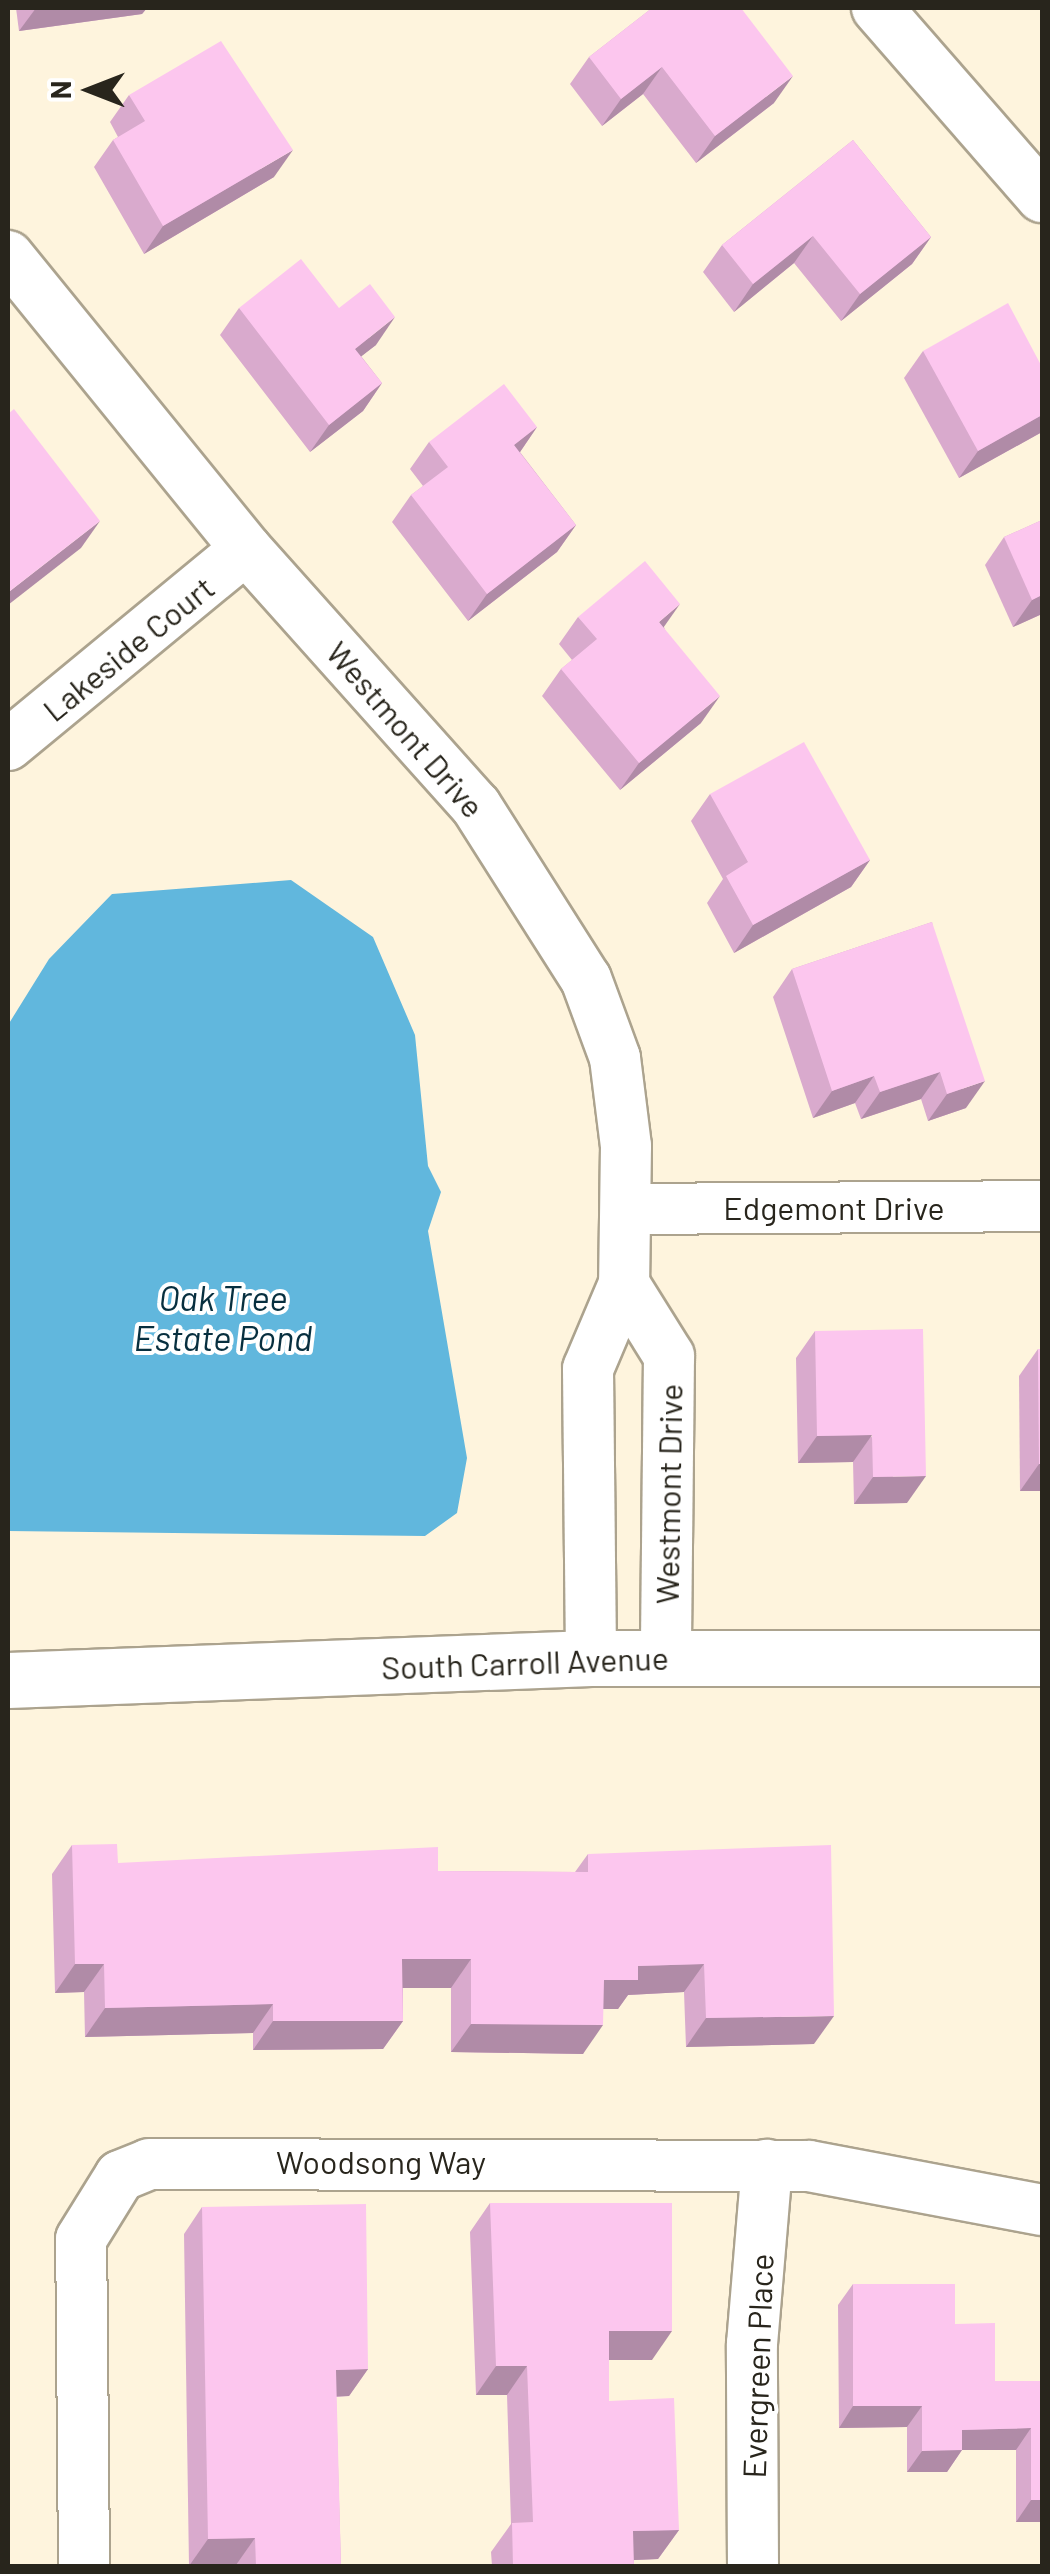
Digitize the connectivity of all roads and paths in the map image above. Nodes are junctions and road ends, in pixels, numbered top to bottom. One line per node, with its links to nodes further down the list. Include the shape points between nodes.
1 (877, 8): 2 (street)
2 (1042, 198)
3 (8, 256): 4 (street, Westmont Drive)
4 (246, 549): 5 (street, Lakeside Court); 7 (street, Westmont Drive, via 476,806 530,881 586,980 615,1058)
5 (8, 745)
6 (1042, 1206): 7 (street, Edgemont Drive)
7 (626, 1209): 8 (street, Westmont Drive)
8 (624, 1284): 9 (street, Westmont Drive, via 588,1369); 10 (street, Westmont Drive, via 669,1356)
9 (591, 1658): 10 (main road, South Carroll Avenue); 12 (main road, South Carroll Avenue)
10 (666, 1658): 11 (main road, South Carroll Avenue)
11 (1042, 1658)
12 (8, 1680)
13 (767, 2165): 14 (street, Woodsong Way); 15 (street, Woodsong Way, via 196,2161 120,2176 81,2239); 16 (street, Evergreen Place, via 752,2344)
14 (1042, 2210)
15 (84, 2566)
16 (753, 2566)

